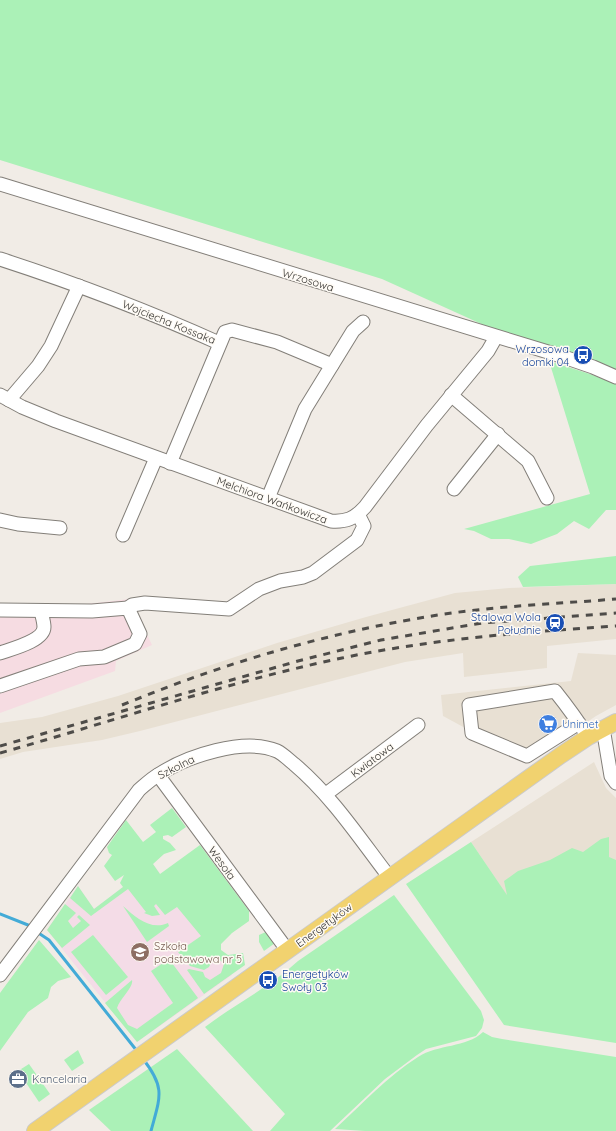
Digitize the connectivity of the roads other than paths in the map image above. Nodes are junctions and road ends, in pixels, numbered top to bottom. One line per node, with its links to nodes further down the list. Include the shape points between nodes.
1 (0, 184): 5 (street, Wrzosowa)
2 (0, 259): 3 (street, Wojciecha Kossaka)
3 (79, 286): 6 (street, Wojciecha Kossaka); 10 (street, via 51,346 38,366)
4 (363, 322): 7 (street, via 353,331)
5 (496, 337): 8 (street, Wrzosowa, via 593,367); 9 (street, via 488,351)
6 (219, 343): 7 (street, Wojciecha Kossaka, via 224,332 232,330 278,342); 13 (street)
7 (332, 365): 15 (street, via 306,409)
8 (616, 377)
9 (451, 395): 11 (street); 17 (street)
10 (4, 397): 12 (street, Melchiora Wańkowicza, via 56,421)
11 (498, 434): 14 (street); 16 (street, via 528,461)
12 (156, 458): 13 (street, Melchiora Wańkowicza); 20 (street)
13 (170, 463): 15 (street, Melchiora Wańkowicza)
14 (454, 489)
15 (268, 498): 17 (street, Melchiora Wańkowicza, via 331,521 348,520)
16 (546, 498)
17 (358, 514): 21 (street, via 364,526 357,540 313,573 259,589 229,608 145,603)
18 (0, 520): 19 (street)
19 (60, 528)
20 (123, 535)
21 (128, 608): 23 (street); 25 (street, via 140,634 135,644 104,657 79,659)
22 (0, 610): 23 (street)
23 (41, 611): 24 (street, via 44,627 41,635)
24 (0, 653)
25 (0, 686)
26 (579, 723): 26 (street, via 555,691 469,705 472,733 527,756); 29 (street)
27 (418, 725): 32 (street, Kwiatowa)
28 (610, 725): 29 (main road, Energetyków); 31 (street, via 611,776)
29 (588, 737): 33 (main road, Energetyków)
30 (158, 775): 32 (street, Szkolna, via 194,756 251,746 278,752); 34 (street, Wesoła); 35 (street, Szkolna, via 139,790)
31 (616, 783)
32 (326, 794): 33 (street, Szkolna)
33 (390, 878): 34 (main road, Energetyków)
34 (288, 951): 36 (main road, Energetyków)
35 (0, 975)
36 (35, 1131)

